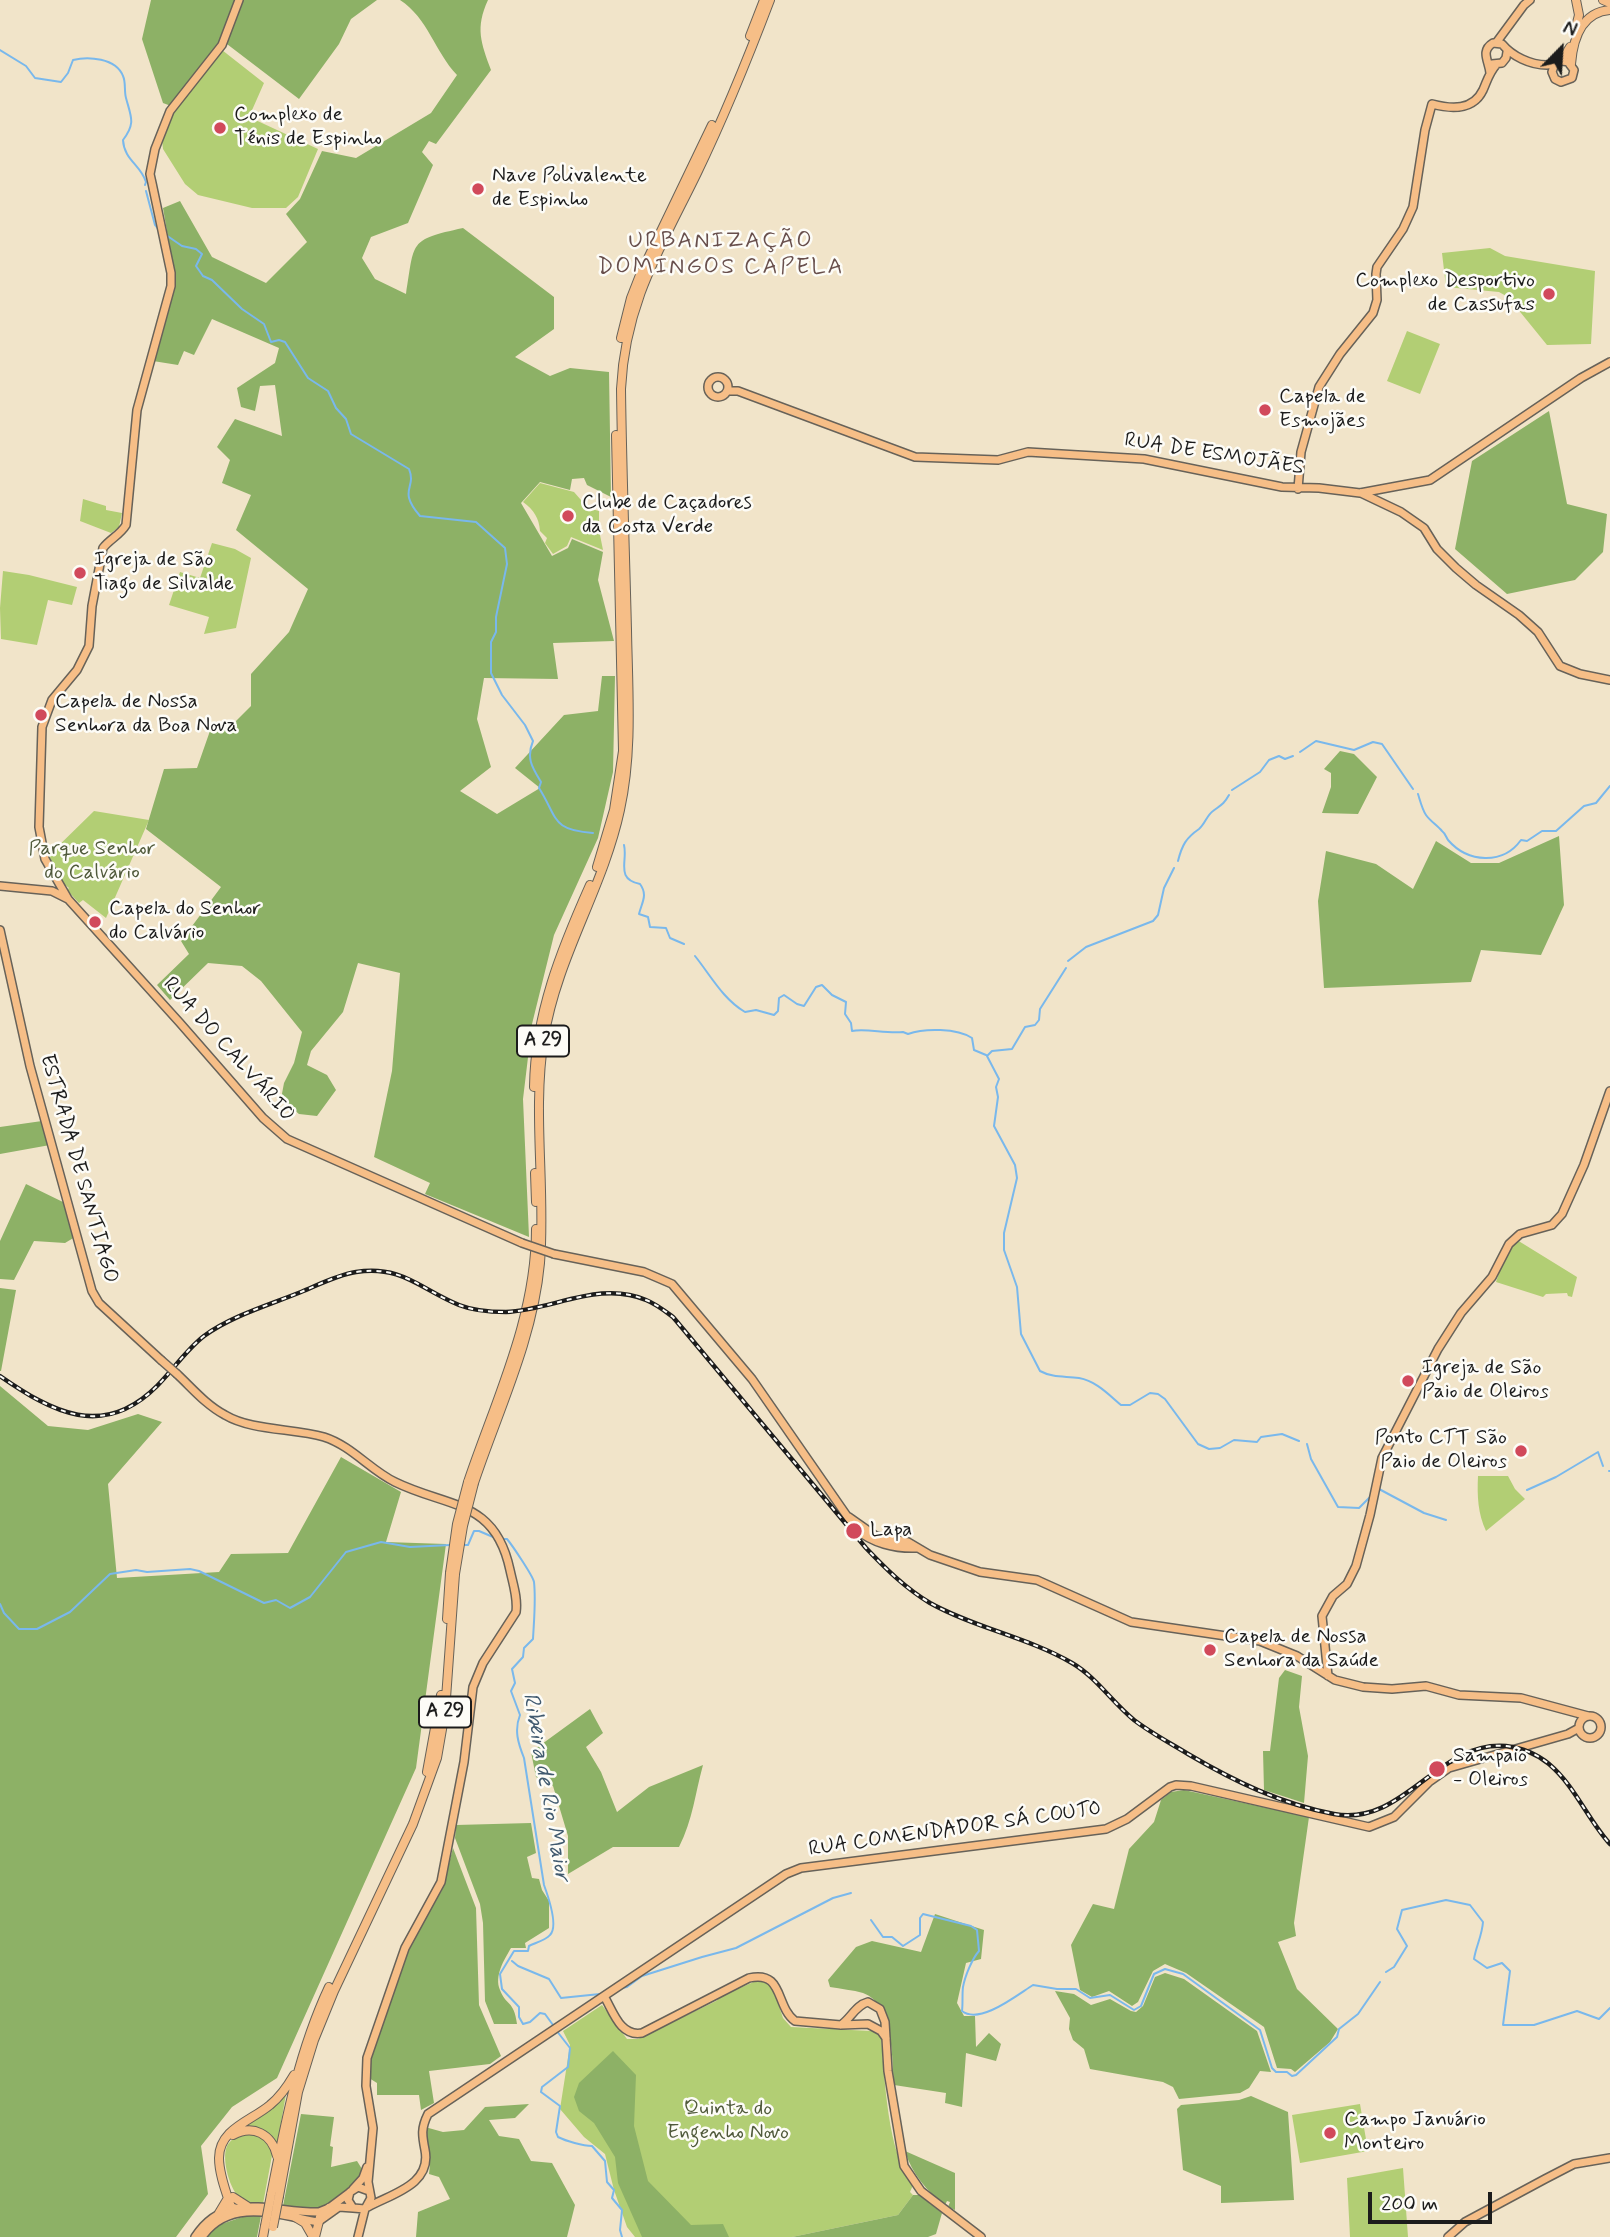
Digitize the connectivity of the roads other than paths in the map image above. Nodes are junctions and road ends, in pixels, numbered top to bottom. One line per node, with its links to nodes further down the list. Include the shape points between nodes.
1 (239, 0): 23 (main road, via 222,46 170,111 150,174 171,286 137,410 126,525 103,548 89,646 77,670 52,700 42,727 39,827)
2 (764, 0): 20 (highway, A 29, via 631,298 617,363)
3 (770, 0): 20 (highway, A 29, via 702,160 645,277 630,323 622,364)
4 (1530, 0): 9 (main road)
5 (1576, 0): 13 (highway, via 1578,21 1568,51)
6 (1603, 0): 7 (highway)
7 (1610, 3)
8 (1610, 10): 15 (highway, via 1592,15 1583,24)
9 (1508, 27): 10 (main road); 11 (main road)
10 (1496, 43): 11 (main road); 14 (main road, via 1486,50)
11 (1506, 49): 12 (main road); 13 (main road, via 1543,64)
12 (1505, 61): 14 (main road); 16 (main road, via 1517,60)
13 (1559, 62): 15 (main road); 16 (main road)
14 (1492, 63): 19 (main road, via 1474,102 1454,108 1433,104 1413,207 1377,267 1373,313 1339,354 1316,396 1301,452)
15 (1571, 64): 16 (main road, via 1574,73 1569,80 1558,81)
16 (1552, 72)
17 (1610, 362): 21 (main road, RUA DE ESMOJÃES, via 1430,480)
18 (728, 387): 19 (main road, RUA DE ESMOJÃES, via 915,457 998,460 1028,452 1144,459 1282,488)
19 (1302, 488): 21 (main road, RUA DE ESMOJÃES)
20 (620, 492): 29 (highway, A 29, bridge, via 623,716 619,781 607,837 558,959 541,1017 534,1074 536,1241 531,1287 516,1350 457,1524)
21 (1360, 493): 22 (main road, via 1424,528 1445,558 1529,623 1560,666)
22 (1610, 680)
23 (54, 878): 25 (main road); 26 (main road)
24 (1, 889): 25 (main road, RUA DO CALVÁRIO)
25 (45, 890): 26 (main road, RUA DO CALVÁRIO)
26 (68, 900): 30 (main road, RUA DO CALVÁRIO, bridge, via 276,1131 293,1142 522,1243 644,1272 672,1284 752,1379 849,1517 871,1534 908,1542 980,1572 1037,1580 1131,1622 1260,1641 1297,1656)
27 (0, 930): 45 (main road, ESTRADA DE SANTIAGO, bridge, via 30,1066 99,1303 226,1416 338,1442 396,1483 485,1519 508,1559 516,1612 473,1687 441,1882 405,1948 367,2058 373,2128)
28 (1610, 1091): 30 (main road, via 1562,1214 1552,1225 1516,1237 1509,1244 1492,1277 1438,1349 1382,1458 1356,1566 1322,1616)
29 (453, 1574): 42 (highway, A 29, via 439,1712 421,1789 319,2009); 48 (highway, A 29, via 445,1712 437,1758 413,1824 314,2040)
30 (1328, 1676): 31 (main road, via 1363,1686 1426,1686 1458,1695 1521,1698)
31 (1574, 1713): 32 (main road); 36 (main road)
32 (1588, 1716): 33 (main road); 36 (main road)
33 (1599, 1720): 34 (main road); 35 (main road)
34 (1609, 1722): 35 (main road)
35 (1601, 1728): 36 (main road, via 1593,1738)
36 (1581, 1729): 37 (main road, RUA COMENDADOR SÁ COUTO, via 1449,1768 1394,1818 1369,1827 1177,1785 1106,1829 801,1868)
37 (604, 1996): 40 (main road, via 622,2028 642,2034 748,1975 765,1973 777,1980 791,2019); 50 (main road, RUA COMENDADOR SÁ COUTO, via 428,2114 421,2134 425,2169 413,2184)
38 (858, 2007): 39 (main road); 40 (main road); 41 (main road, via 868,2002 880,2009)
39 (861, 2023): 40 (main road); 41 (main road, via 875,2027)
40 (841, 2025)
41 (886, 2038): 64 (main road, via 904,2166 921,2192)
42 (297, 2070): 44 (highway, A 29); 49 (highway, via 271,2105 223,2141 219,2160)
43 (1610, 2158): 65 (main road, via 1574,2164 1465,2222)
44 (278, 2159): 48 (highway, A 29); 49 (highway, via 268,2136 257,2130 234,2134 223,2159)
45 (369, 2160): 46 (main road, via 363,2178); 47 (main road)
46 (351, 2191): 47 (main road, via 363,2187); 51 (main road); 52 (main road, via 348,2200)
47 (369, 2192): 50 (main road); 52 (main road, via 371,2203)
48 (275, 2195): 57 (highway, A 29, bridge)
49 (230, 2198): 53 (highway); 53 (highway); 54 (highway)
50 (384, 2198): 52 (main road, RUA COMENDADOR SÁ COUTO)
51 (329, 2208): 53 (main road, via 315,2212); 56 (highway)
52 (361, 2208): 56 (main road, RUA COMENDADOR SÁ COUTO, via 339,2207); 63 (main road)
53 (237, 2210): 54 (main road); 55 (main road); 59 (main road, via 218,2220)
54 (219, 2213): 58 (main road)
55 (295, 2217): 56 (main road); 62 (highway)
56 (321, 2220): 62 (highway)
57 (269, 2226): 60 (highway, A 29); 61 (highway, A 29)
58 (195, 2237)
59 (202, 2237)
60 (263, 2237)
61 (271, 2237)
62 (316, 2237)
63 (358, 2237)
64 (981, 2237)
65 (1448, 2237)

